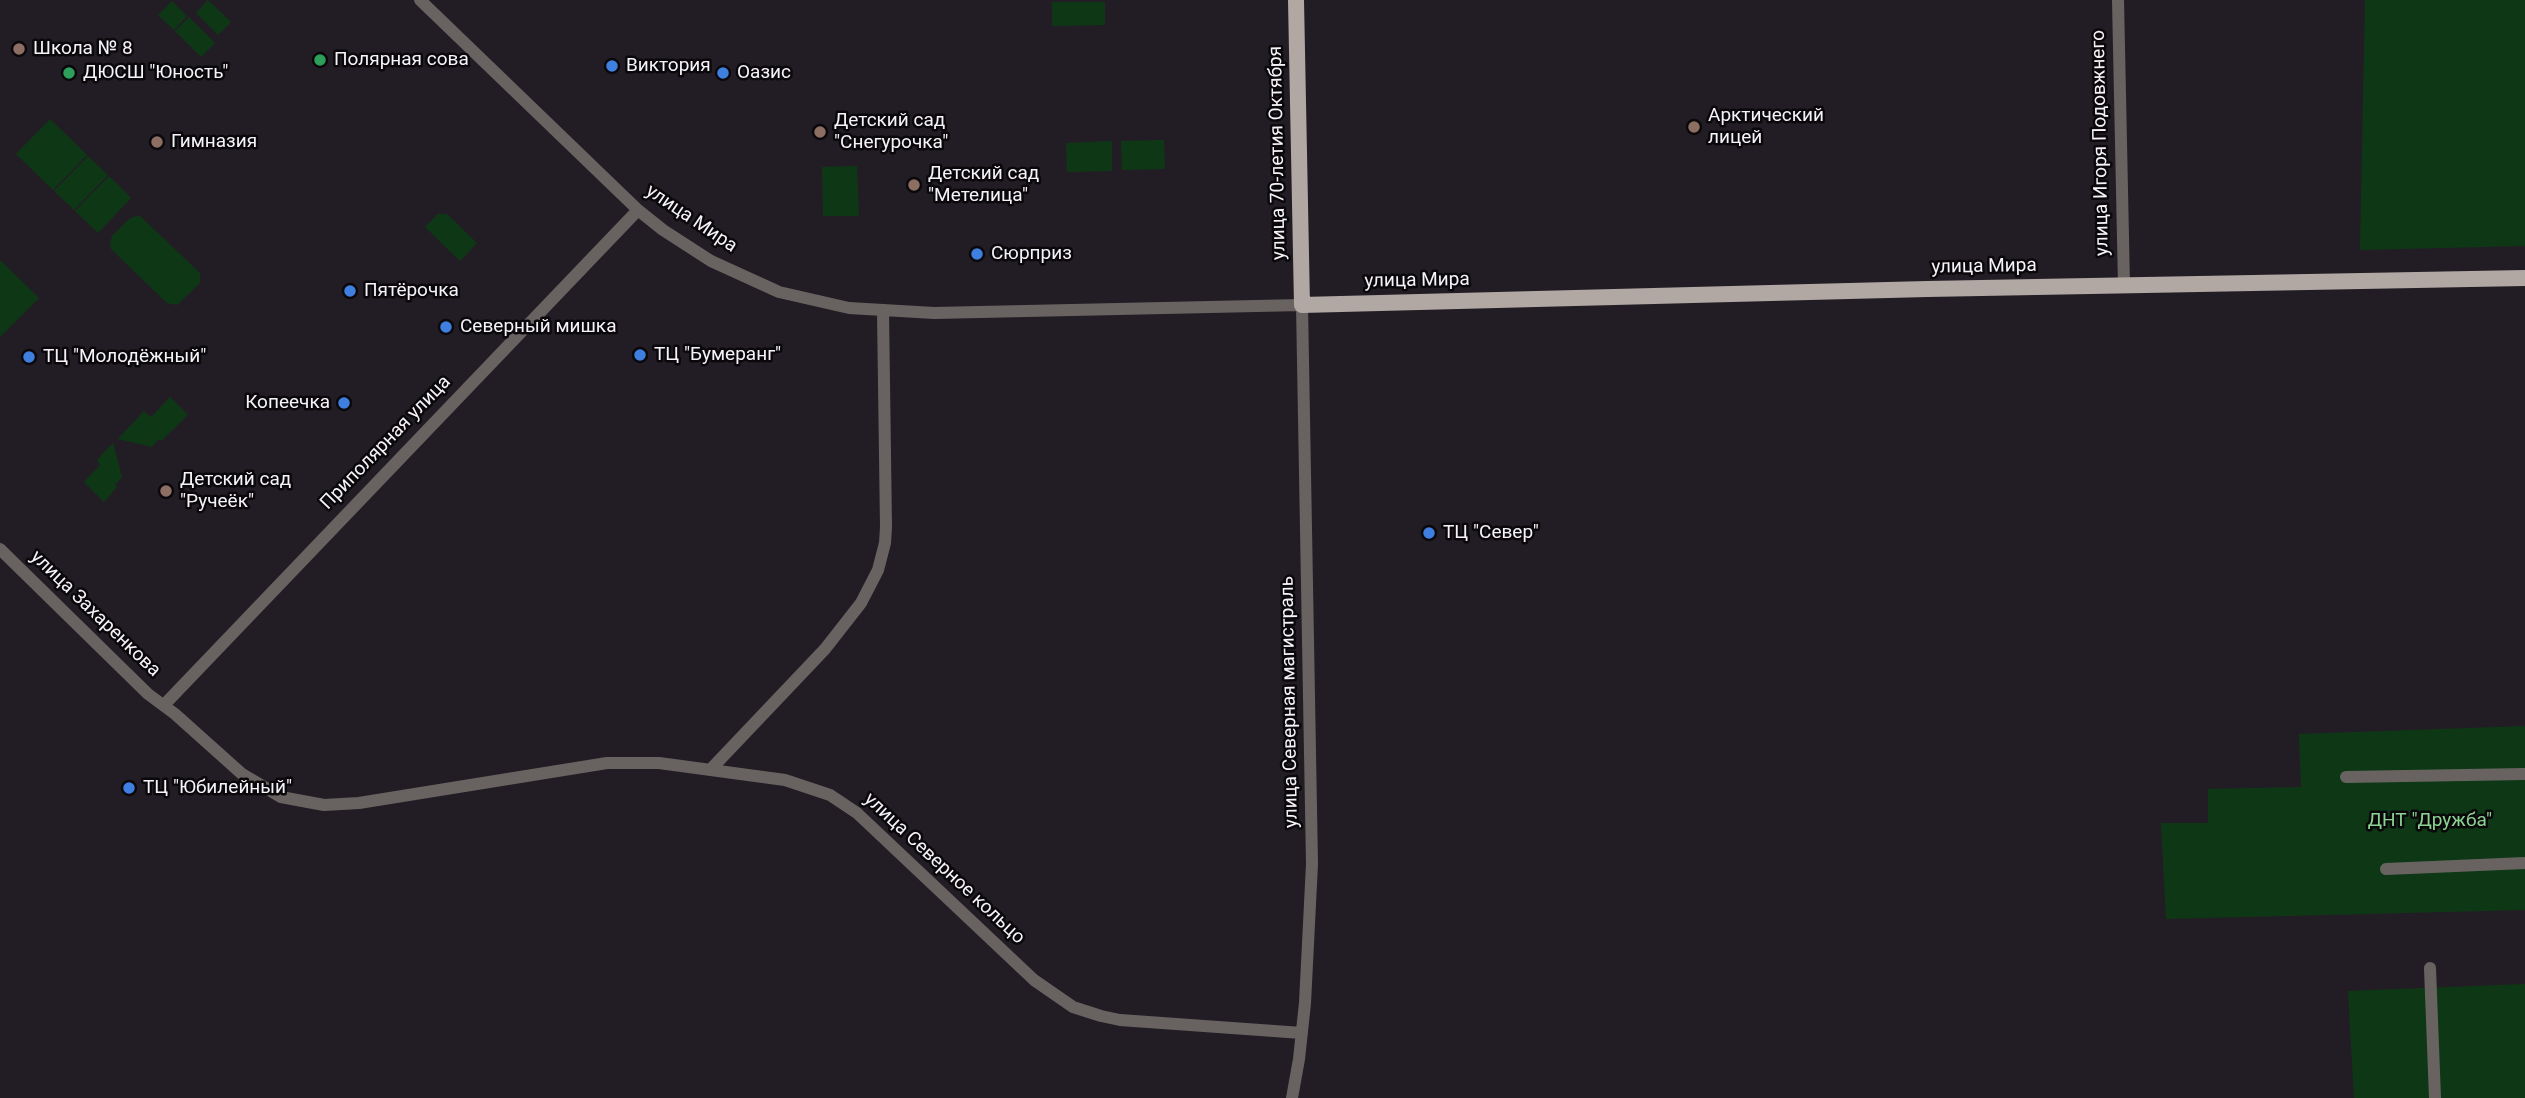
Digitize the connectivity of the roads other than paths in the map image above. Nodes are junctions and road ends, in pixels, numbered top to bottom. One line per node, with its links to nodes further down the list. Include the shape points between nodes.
1 (420, 0): 4 (street, улица Мира)
2 (1296, 0): 7 (main road, улица 70-летия Октября)
3 (2118, 0): 6 (street, улица Игоря Подовжнего)
4 (638, 210): 8 (street, улица Мира, via 687,246 763,285 823,303); 10 (street, Приполярная улица)
5 (2525, 278): 6 (main road, улица Мира)
6 (2124, 285): 7 (main road, улица Мира)
7 (1302, 305): 8 (street, улица Мира); 17 (street, улица Северная магистраль, via 1312,864)
8 (883, 311): 11 (street, via 886,527 878,570 861,603 825,649)
9 (0, 549): 10 (street, улица Захаренкова)
10 (164, 705): 11 (street, улица Северное кольцо, via 242,774 281,797 307,803 359,803 607,763)
11 (711, 769): 17 (street, улица Северное кольцо, via 785,780 843,802 1034,980 1073,1007 1120,1020)
12 (2525, 774): 13 (street)
13 (2346, 778)
14 (2525, 863): 15 (street)
15 (2385, 869)
16 (2430, 968): 19 (street)
17 (1303, 1033): 18 (street, улица Северная магистраль)
18 (1292, 1098)
19 (2435, 1098)

